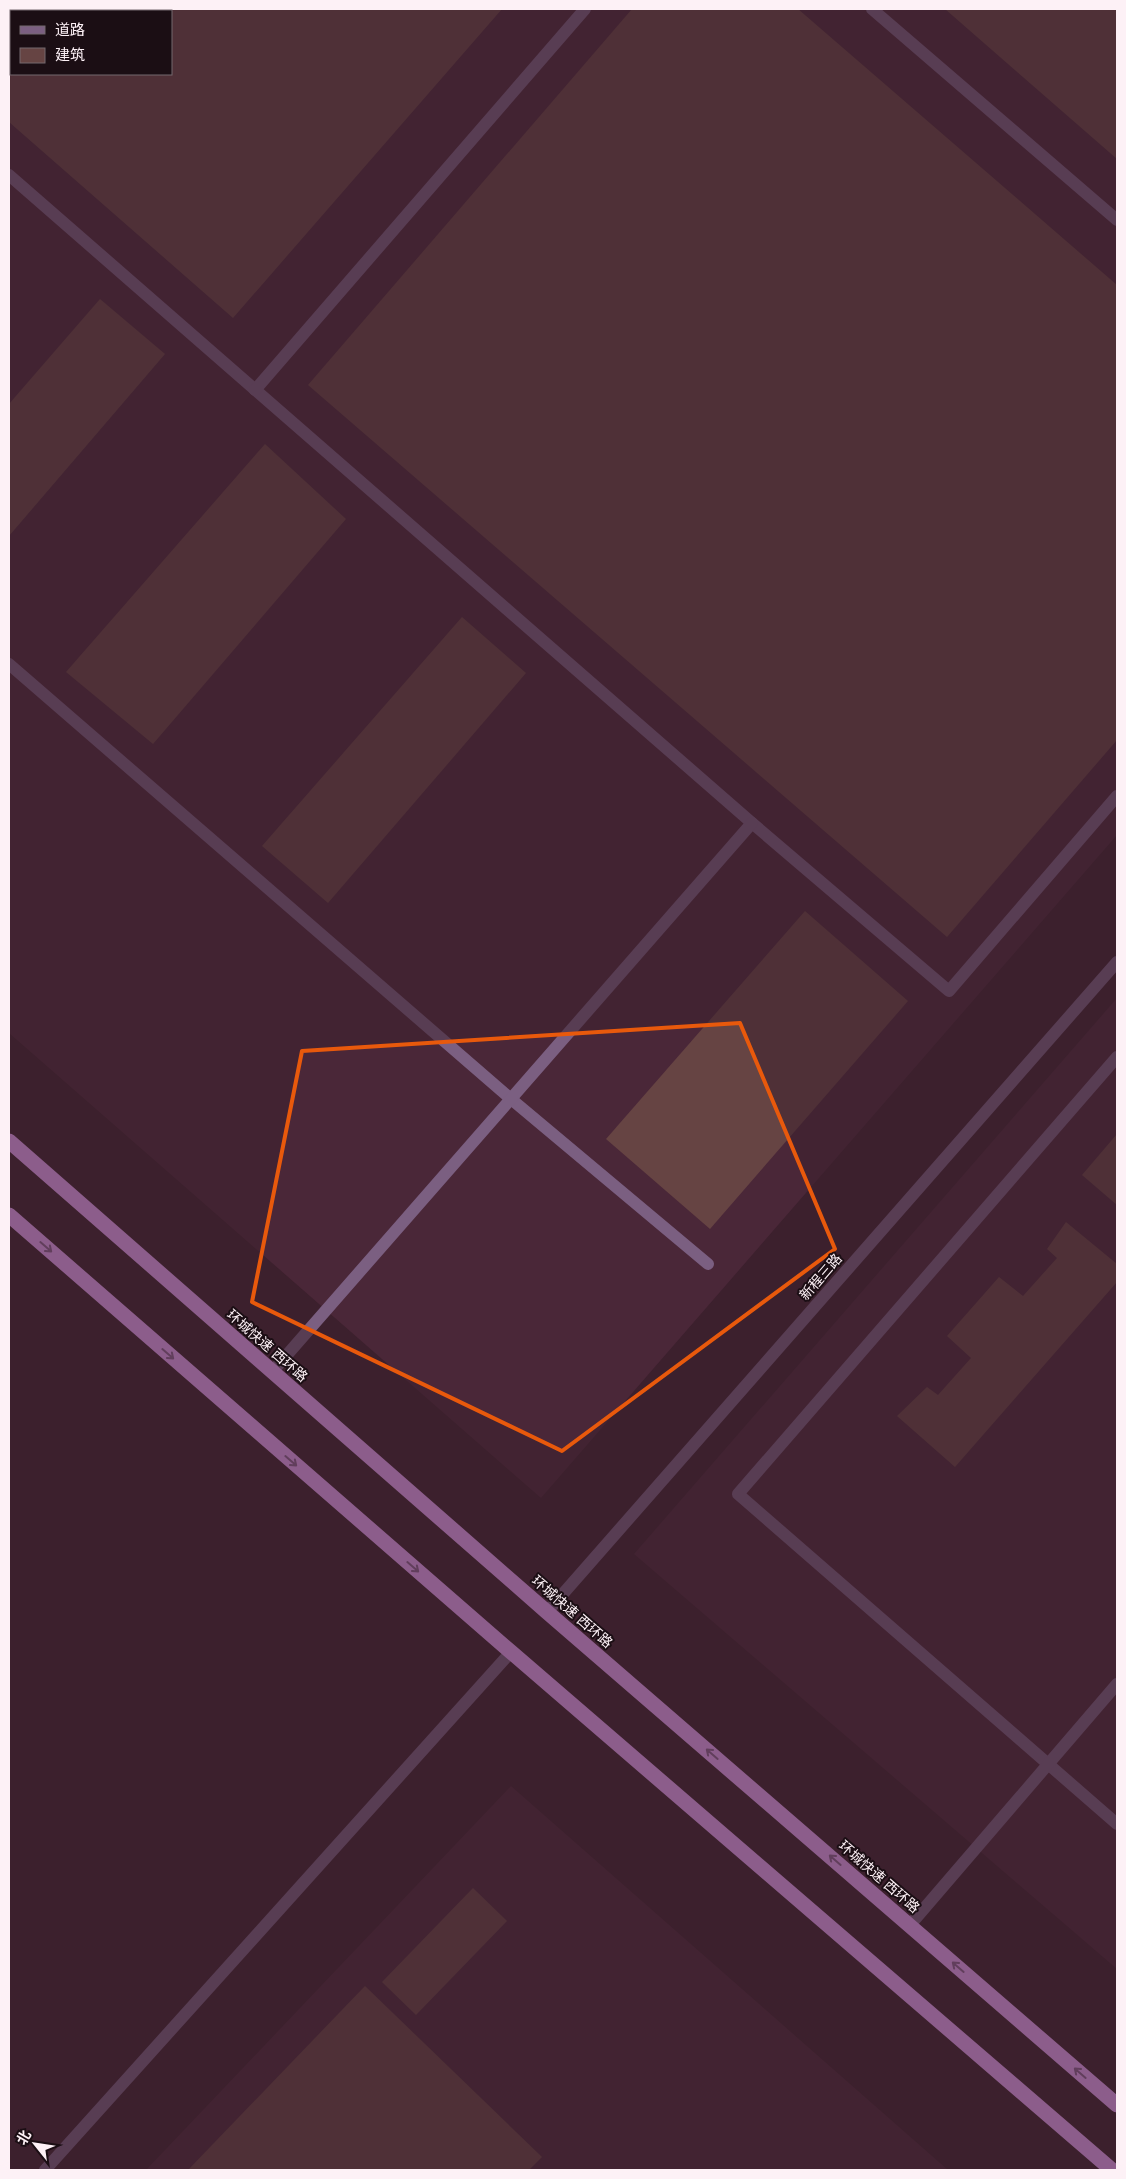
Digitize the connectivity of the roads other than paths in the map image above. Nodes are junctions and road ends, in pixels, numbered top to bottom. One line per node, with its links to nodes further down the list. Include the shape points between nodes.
1 (585, 9): 5 (street)
2 (872, 9): 4 (street)
3 (9, 175): 5 (street)
4 (1117, 220)
5 (255, 390): 8 (street)
6 (9, 664): 11 (street)
7 (1117, 796): 8 (street, via 949,990)
8 (752, 823): 11 (street)
9 (1117, 962): 16 (street, 新程三路)
10 (1117, 1057): 19 (street, via 738,1494)
11 (511, 1099): 14 (street); 15 (street)
12 (9, 1141): 15 (highway, 环城快速 西环路)
13 (9, 1216): 17 (highway, one-way to 17)
14 (708, 1264)
15 (272, 1372): 16 (highway, 环城快速 西环路)
16 (547, 1612): 21 (highway, 环城快速 西环路, one-way to 16)
17 (511, 1652): 23 (street); 24 (highway)
18 (1117, 1684): 19 (street)
19 (1049, 1764): 20 (street); 21 (street)
20 (1117, 1824)
21 (910, 1926): 22 (highway, 环城快速 西环路, one-way to 21)
22 (1117, 2105)
23 (45, 2170)
24 (1112, 2170)

